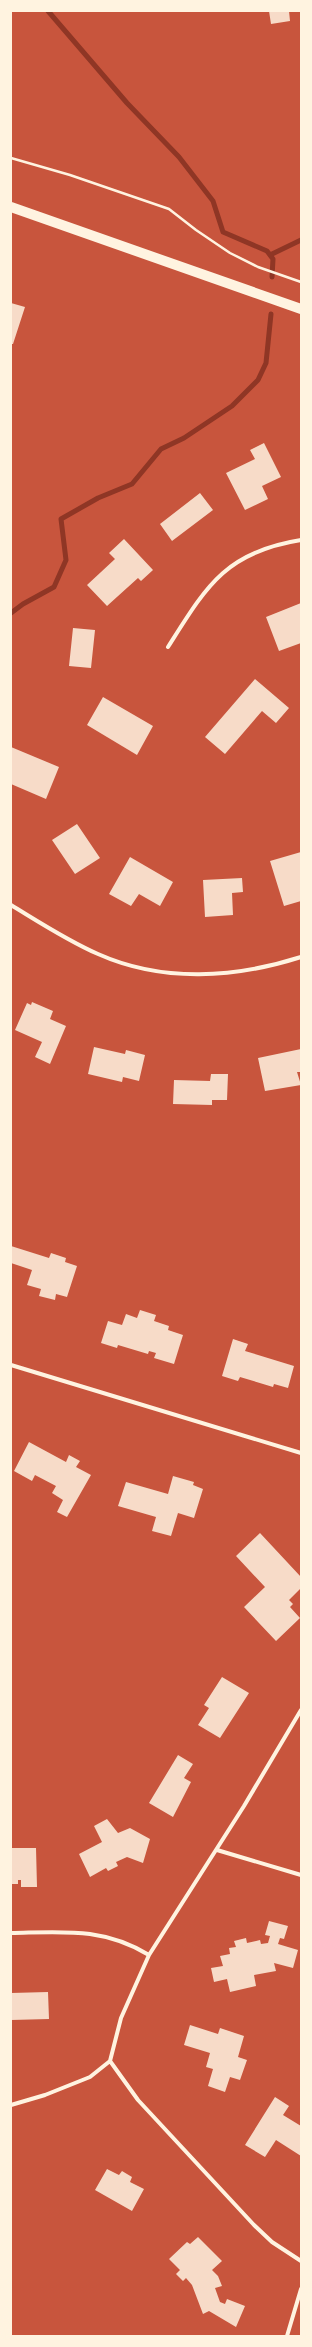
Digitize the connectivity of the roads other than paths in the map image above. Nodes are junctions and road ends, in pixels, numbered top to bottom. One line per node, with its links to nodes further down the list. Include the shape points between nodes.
1 (11, 207): 2 (main road)
2 (301, 309)
3 (301, 540): 4 (street, via 257,551 236,562 217,577 201,595)
4 (168, 647)
5 (11, 904): 6 (street, via 54,931 99,954 131,965 165,972 226,974 261,969)
6 (301, 957)
7 (11, 1364): 8 (street)
8 (301, 1453)
9 (301, 1710): 10 (street)
10 (217, 1850): 11 (street); 13 (street)
11 (301, 1875)
12 (11, 1933): 13 (street, via 92,1934 111,1937)
13 (149, 1955): 14 (street, via 121,2018)
14 (110, 2061): 15 (street, via 90,2077); 16 (street, via 138,2100 254,2225 272,2242)
15 (11, 2105)
16 (301, 2261)
17 (301, 2289): 18 (street)
18 (287, 2336)

